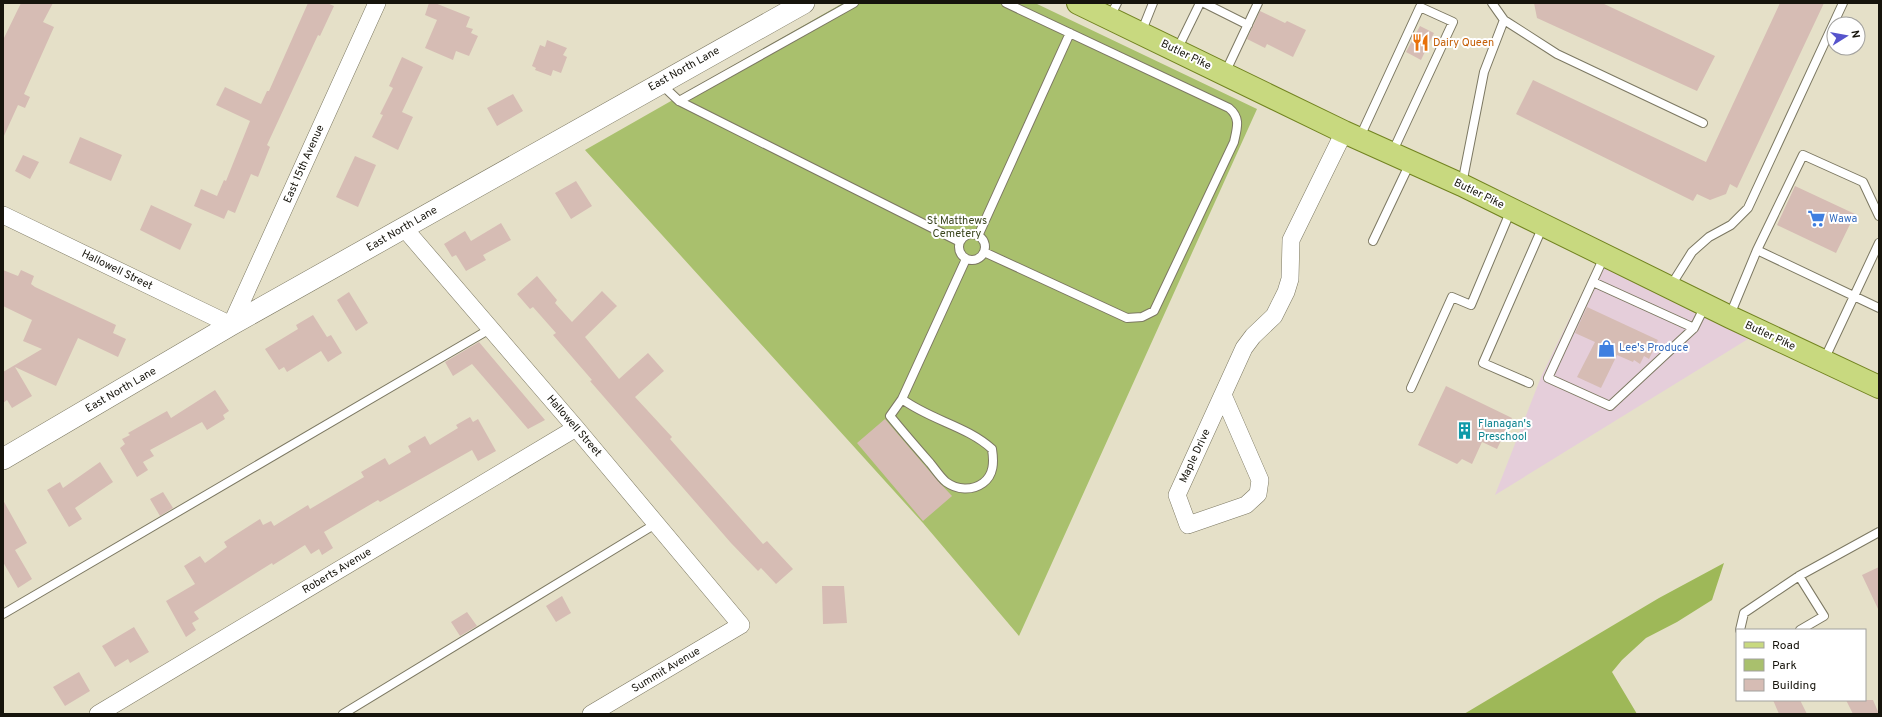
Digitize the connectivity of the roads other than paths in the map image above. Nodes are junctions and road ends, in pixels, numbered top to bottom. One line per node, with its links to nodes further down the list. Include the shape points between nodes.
1 (377, 3): 45 (street, East 15th Avenue)
2 (804, 3): 19 (street, East North Lane)
3 (854, 3): 20 (lane)
4 (1006, 3): 15 (lane)
5 (1078, 3): 12 (main road, Butler Pike)
6 (1153, 3): 16 (lane)
7 (1200, 3): 17 (lane)
8 (1204, 3): 14 (lane)
9 (1258, 3): 14 (lane)
10 (1492, 3): 13 (lane)
11 (1843, 3): 40 (lane, via 1748,208 1731,225 1709,237 1692,252)
12 (1113, 11): 16 (main road, Butler Pike)
13 (1504, 20): 21 (lane, via 1557,54); 25 (lane, via 1484,72)
14 (1248, 25): 18 (lane)
15 (1070, 33): 31 (lane); 36 (lane, via 1229,108 1235,114 1238,124 1234,142 1154,311 1142,317 1127,318)
16 (1141, 34): 17 (main road, Butler Pike)
17 (1176, 50): 18 (main road, Butler Pike)
18 (1224, 74): 22 (main road, Butler Pike)
19 (660, 83): 20 (lane); 30 (street, East North Lane)
20 (679, 101): 33 (lane)
21 (1703, 123)
22 (1352, 136): 23 (main road, Butler Pike); 23 (lane, via 1420,7 1453,22); 52 (street, Maple Drive, via 1293,234 1290,279 1286,292 1274,316 1244,348)
23 (1391, 154): 24 (main road, Butler Pike)
24 (1411, 163): 25 (main road, Butler Pike); 32 (lane)
25 (1462, 184): 26 (main road, Butler Pike)
26 (1512, 210): 29 (main road, Butler Pike); 51 (lane, via 1471,305 1452,297)
27 (3, 215): 45 (street, Hallowell Street)
28 (1879, 216): 35 (lane, via 1863,182 1803,155)
29 (1543, 225): 37 (main road, Butler Pike); 49 (lane, via 1483,363)
30 (404, 228): 45 (street, East North Lane); 47 (street, Hallowell Street)
31 (978, 236): 33 (lane, via 968,235); 36 (lane, via 983,240)
32 (1373, 241)
33 (960, 242): 38 (lane, via 960,252)
34 (1879, 243): 41 (lane)
35 (1757, 250): 41 (lane); 44 (lane)
36 (984, 252): 38 (lane, via 977,259)
37 (1605, 256): 39 (lane); 40 (main road, Butler Pike)
38 (966, 259): 53 (lane)
39 (1593, 282): 46 (lane); 46 (lane, via 1548,378 1610,406)
40 (1670, 287): 42 (main road, Butler Pike)
41 (1854, 296): 43 (lane); 48 (lane)
42 (1705, 304): 44 (main road, Butler Pike); 46 (lane)
43 (1879, 308)
44 (1730, 317): 48 (main road, Butler Pike)
45 (231, 325): 55 (street, East North Lane)
46 (1694, 328)
47 (490, 329): 54 (street, Hallowell Street); 59 (lane)
48 (1823, 361): 50 (main road, Butler Pike)
49 (1528, 383)
50 (1879, 387)
51 (1411, 388)
52 (1223, 395): 52 (street, Maple Drive, via 1177,495 1188,525 1246,505 1258,494 1260,480)
53 (902, 399): 53 (lane, via 890,416 946,482 960,488 975,488 984,482 990,475 994,460 992,449 972,434 931,417)
54 (576, 428): 56 (street, Hallowell Street); 63 (street, Roberts Avenue)
55 (3, 459)
56 (657, 524): 60 (street, Hallowell Street); 64 (lane)
57 (1879, 532): 58 (lane)
58 (1799, 576): 61 (lane, via 1744,614); 62 (lane, via 1824,616)
59 (3, 614)
60 (741, 625): 65 (street, Summit Avenue)
61 (1740, 629)
62 (1802, 629)
63 (98, 714)
64 (343, 714)
65 (591, 714)

